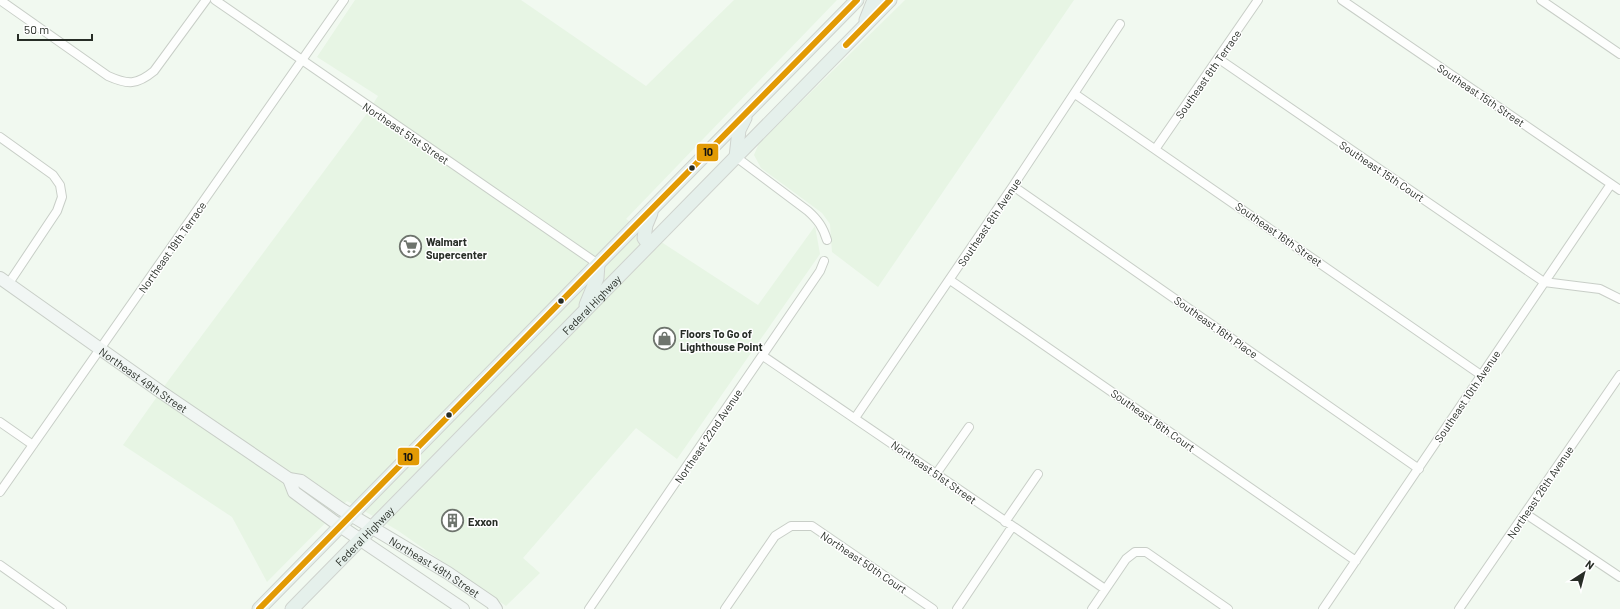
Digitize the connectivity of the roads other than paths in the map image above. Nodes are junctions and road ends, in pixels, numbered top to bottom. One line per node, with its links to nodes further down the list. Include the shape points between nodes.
1 (0, 0): 2 (street, via 108,76 121,82 134,83 144,80 154,71)
2 (206, 0)
3 (215, 0): 15 (street, Northeast 51st Street)
4 (344, 0): 15 (street, Northeast 19th Terrace)
5 (857, 0): 17 (main road, Federal Highway)
6 (874, 0): 12 (main road)
7 (890, 0): 12 (main road, Federal Highway)
8 (1258, 0): 14 (street, Southeast 8th Terrace)
9 (1342, 0): 21 (street, Southeast 15th Street)
10 (1541, 0): 13 (street)
11 (1120, 24): 16 (street, Southeast 8th Avenue)
12 (863, 28): 20 (main road, Federal Highway)
13 (1620, 54)
14 (1219, 59): 19 (street, Southeast 8th Terrace); 31 (street, Southeast 15th Court)
15 (302, 61): 28 (street, Northeast 51st Street); 34 (street, Northeast 19th Terrace)
16 (1075, 94): 19 (street, Southeast 16th Street); 22 (street, Southeast 8th Avenue)
17 (748, 111): 20 (main road, via 739,130); 24 (main road, Federal Highway)
18 (0, 137): 30 (street, via 53,175 60,185 62,197 57,211)
19 (1156, 148): 36 (street, Southeast 16th Street)
20 (736, 157): 25 (street, via 808,211 824,229); 26 (main road, Federal Highway)
21 (1612, 184): 23 (street, Southeast 15th Street); 31 (street, Southeast 10th Avenue)
22 (1013, 186): 29 (street, Southeast 8th Avenue); 42 (street, Southeast 16th Place)
23 (1620, 190)
24 (653, 208): 26 (main road, via 644,238); 28 (main road, Federal Highway)
25 (827, 240)
26 (649, 245): 33 (main road, Federal Highway)
27 (824, 261): 35 (street, Northeast 22nd Avenue, via 820,271)
28 (598, 264): 33 (main road, via 597,278); 48 (main road, Federal Highway)
29 (950, 280): 38 (street, Southeast 8th Avenue); 53 (street, Southeast 16th Court)
30 (4, 281): 34 (street, Northeast 49th Street)
31 (1544, 282): 32 (street, via 1600,289); 36 (street, Southeast 10th Avenue)
32 (1620, 299)
33 (582, 314): 51 (main road, Federal Highway)
34 (101, 349): 41 (street, Northeast 19th Terrace); 45 (street, Northeast 49th Street)
35 (763, 356): 38 (street, Northeast 51st Street); 62 (street, Northeast 22nd Avenue)
36 (1481, 375): 42 (street, Southeast 10th Avenue)
37 (1620, 375): 47 (street, Northeast 26th Avenue)
38 (855, 418): 43 (street, Northeast 51st Street)
39 (0, 422): 41 (street)
40 (969, 427): 43 (street)
41 (33, 445): 46 (street, Northeast 19th Terrace)
42 (1419, 469): 53 (street, Southeast 10th Avenue)
43 (936, 474): 49 (street, Northeast 51st Street)
44 (1038, 474): 49 (street)
45 (289, 479): 48 (street, Northeast 49th Street, via 301,481); 50 (street, Northeast 49th Street, via 294,492)
46 (0, 492)
47 (1526, 514): 55 (street); 69 (street, Northeast 26th Avenue)
48 (351, 515): 50 (main road, Federal Highway); 51 (street, Northeast 49th Street)
49 (1009, 524): 56 (street, Northeast 51st Street); 65 (street)
50 (340, 526): 52 (street, Northeast 49th Street); 58 (main road, Federal Highway)
51 (372, 527): 52 (main road, Federal Highway); 61 (street, Northeast 49th Street, via 448,573)
52 (359, 540): 59 (main road, Federal Highway); 60 (street, Northeast 49th Street)
53 (1356, 561): 68 (street, Southeast 10th Avenue)
54 (0, 565): 57 (street)
55 (1619, 575)
56 (1105, 589): 66 (street); 67 (street, via 1126,558 1135,552 1146,552)
57 (62, 609)
58 (259, 609)
59 (292, 609)
60 (463, 609)
61 (496, 609)
62 (589, 609)
63 (725, 609): 64 (street, Northeast 50th Court, via 775,536 791,526 812,526)
64 (933, 609)
65 (957, 609)
66 (1092, 609)
67 (1228, 609)
68 (1323, 609)
69 (1459, 609)

